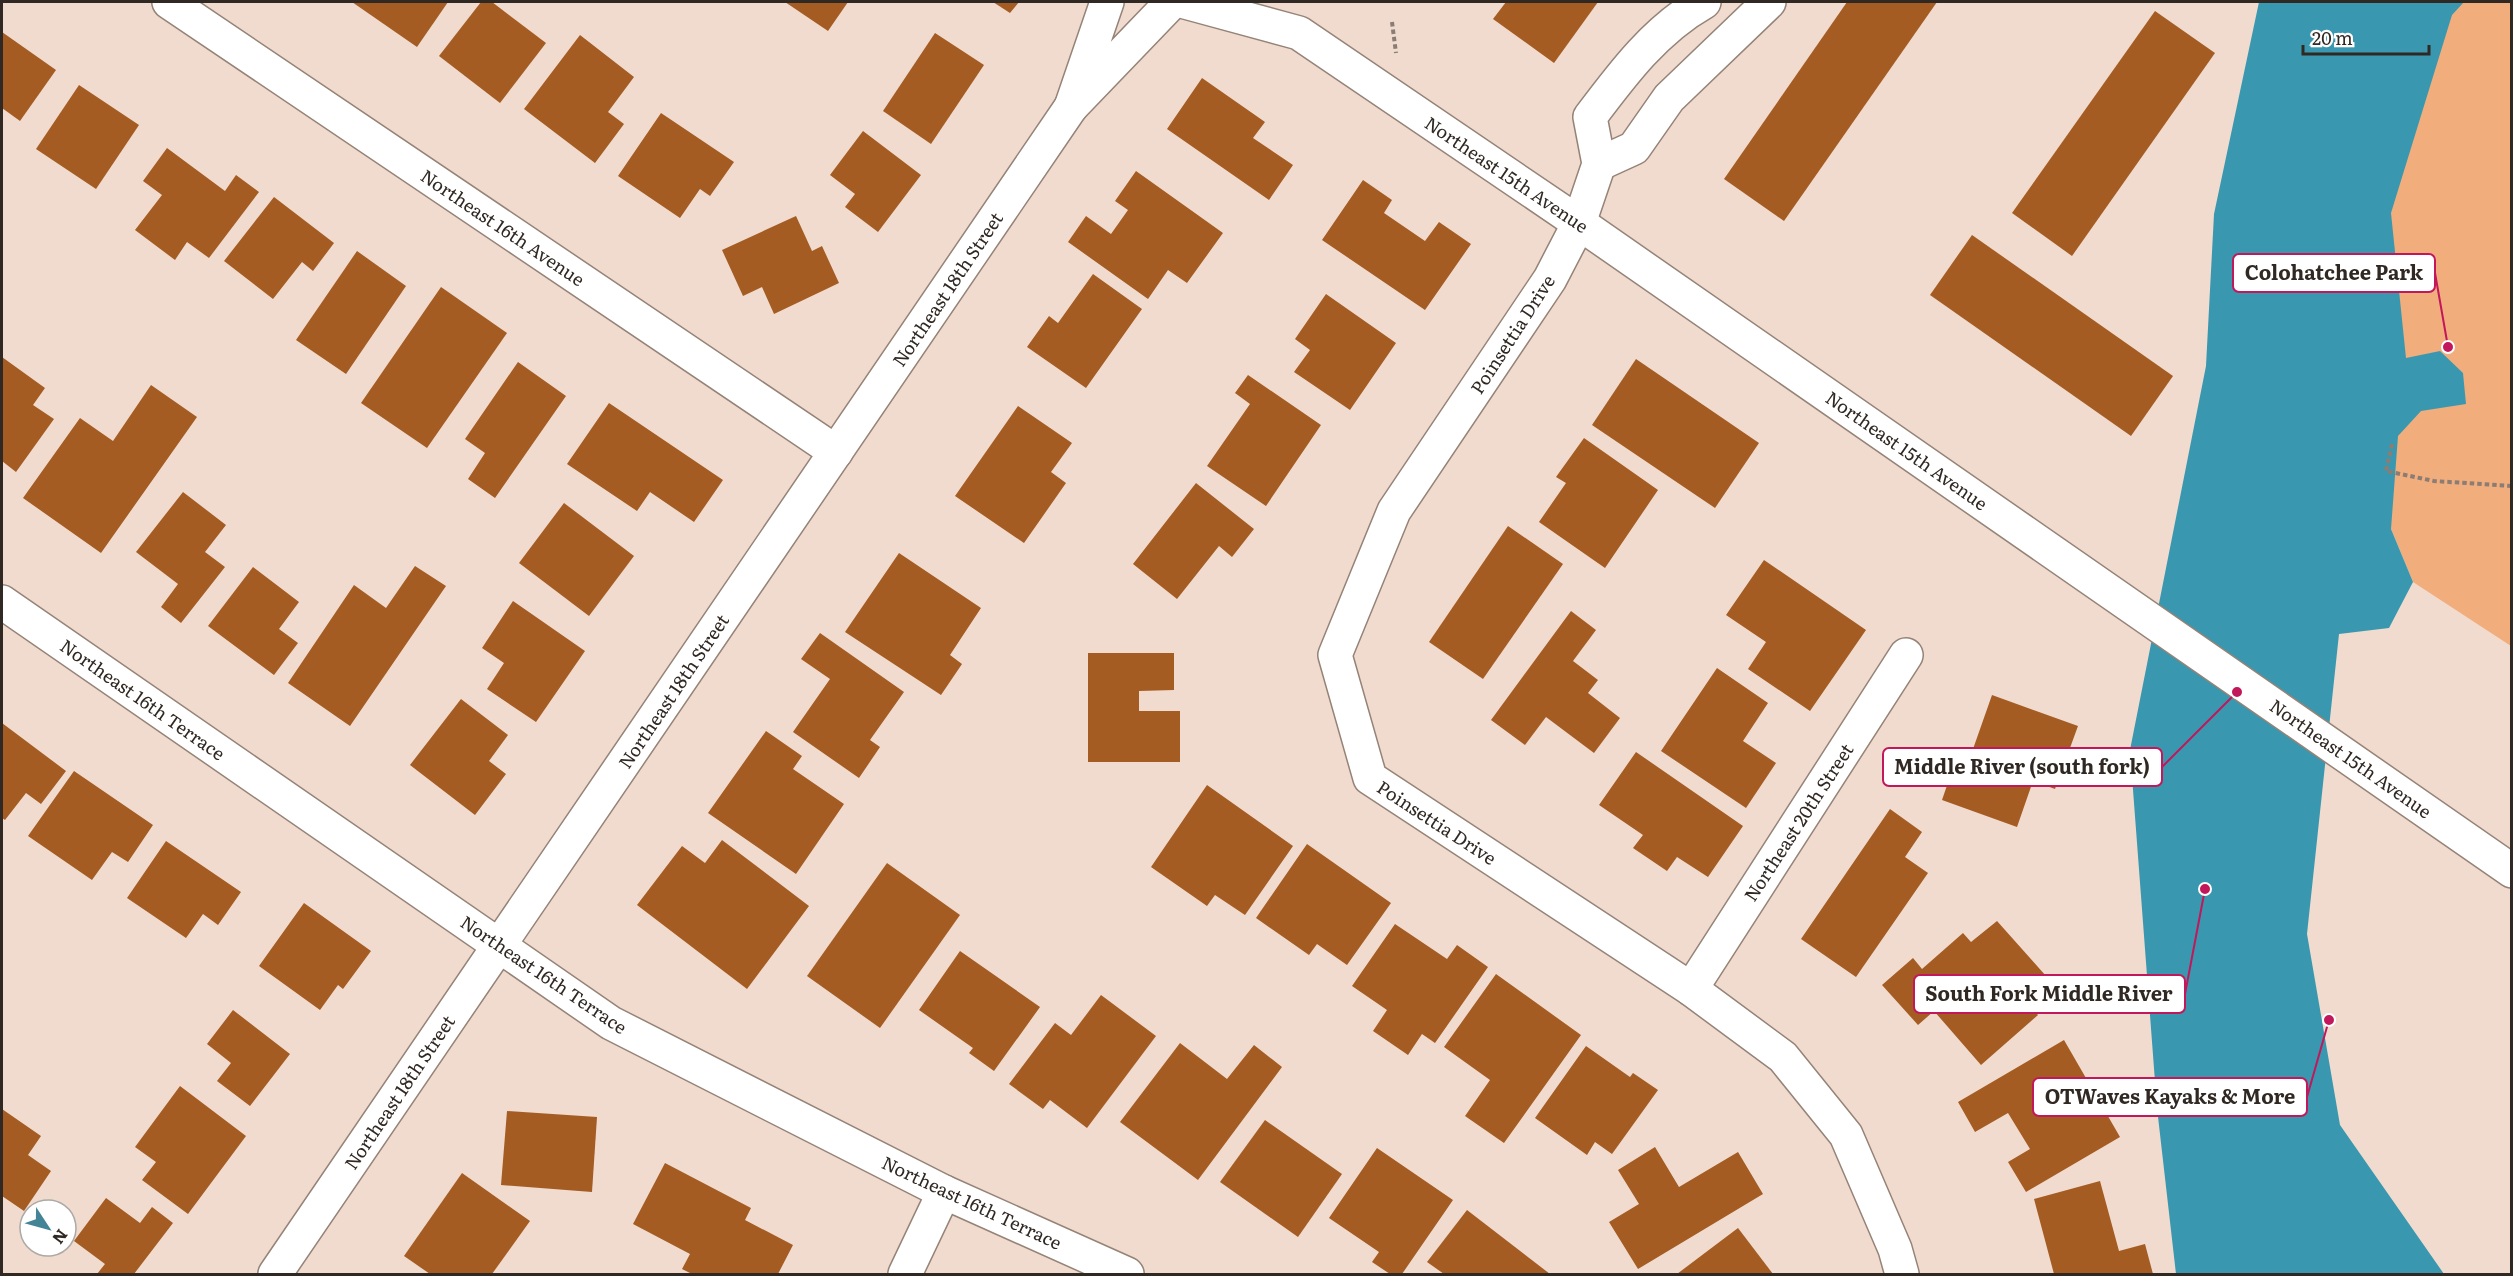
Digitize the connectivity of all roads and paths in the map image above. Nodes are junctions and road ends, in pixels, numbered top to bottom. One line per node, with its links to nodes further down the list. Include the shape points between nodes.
1 (169, 2): 12 (street, Northeast 16th Avenue)
2 (1107, 2): 8 (street, Northeast 18th Street)
3 (1177, 2): 7 (street, Northeast 15th Avenue); 8 (street, Northeast 18th Street)
4 (1278, 2): 7 (street, Northeast 15th Avenue)
5 (1704, 2): 9 (street, via 1683,14 1631,62 1590,117)
6 (1769, 2): 9 (street, via 1670,98 1634,148)
7 (1299, 33): 10 (street, Northeast 15th Avenue)
8 (1071, 107): 12 (street, Northeast 18th Street)
9 (1599, 164): 10 (street, Poinsettia Drive)
10 (1579, 223): 16 (street, Northeast 15th Avenue); 18 (street, Poinsettia Drive, via 1550,279 1394,511 1335,655 1370,778)
11 (2392, 444): 13 (path, via 2386,471 2434,481)
12 (836, 452): 17 (street, Northeast 18th Street)
13 (2511, 486)
14 (2, 602): 17 (street, Northeast 16th Terrace)
15 (1906, 654): 18 (street, Northeast 20th Street)
16 (2511, 871)
17 (499, 945): 19 (street, Northeast 16th Terrace, via 611,1023); 20 (street, Northeast 18th Street)
18 (1691, 989): 23 (street, Poinsettia Drive, via 1783,1057 1846,1135 1895,1249)
19 (944, 1192): 21 (street); 22 (street, Northeast 16th Terrace)
20 (275, 1275)
21 (905, 1275)
22 (1127, 1275)
23 (1902, 1275)

